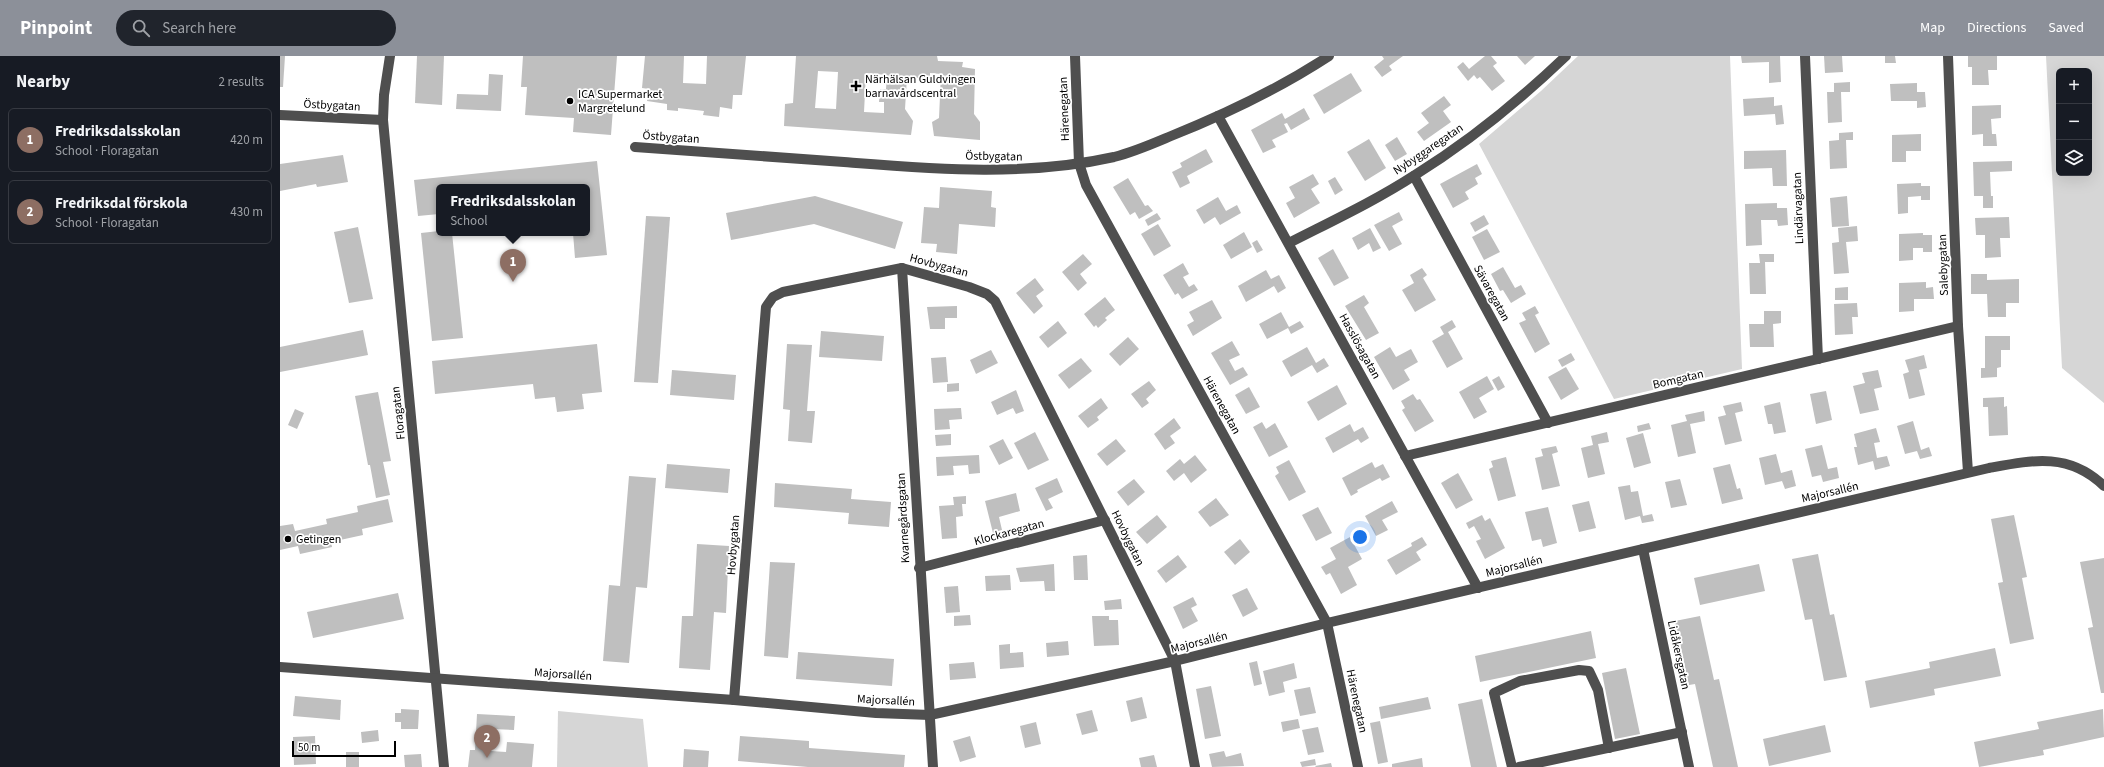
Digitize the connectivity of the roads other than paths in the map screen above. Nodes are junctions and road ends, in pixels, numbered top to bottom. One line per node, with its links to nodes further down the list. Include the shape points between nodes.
1 (390, 56): 9 (street, Floragatan)
2 (1075, 56): 11 (street, Härenegatan)
3 (1329, 56): 8 (street, Östbygatan)
4 (1566, 56): 12 (street, Nybyggaregatan, via 1502,112)
5 (1805, 56): 16 (street, Lindärvagatan)
6 (1948, 56): 15 (street, Salebygatan)
7 (280, 115): 9 (street, Östbygatan)
8 (1218, 116): 11 (street, Östbygatan, via 1138,149 1114,157); 13 (street, Hasslösagatan)
9 (383, 120): 28 (street, Floragatan)
10 (635, 147): 11 (street, Östbygatan, via 982,170 1032,169)
11 (1079, 163): 25 (street, Härenegatan, via 1089,192)
12 (1414, 176): 13 (street, Nybyggaregatan); 17 (street, Sävaregatan)
13 (1289, 243): 18 (street, Hasslösagatan)
14 (902, 268): 21 (street, Hovbygatan, via 974,288 995,300); 23 (street, Kvarnegårdsgatan); 29 (street, Hovbygatan, via 783,292 773,297 766,307)
15 (1958, 326): 16 (street, Bomgatan); 19 (street, Salebygatan)
16 (1818, 359): 17 (street, Bomgatan)
17 (1548, 423): 18 (street, Bomgatan)
18 (1405, 456): 24 (street, Hasslösagatan)
19 (1968, 472): 20 (street, Majorsallén, via 2045,460 2062,462 2078,468); 22 (street, Majorsallén)
20 (2104, 486)
21 (1105, 520): 23 (street, Klockaregatan); 26 (street, Hovbygatan)
22 (1643, 549): 24 (street, Majorsallén); 31 (street, Lidåkersgatan)
23 (920, 568): 30 (street, Kvarnegårdsgatan)
24 (1478, 588): 25 (street, Majorsallén)
25 (1327, 623): 26 (street, Majorsallén); 36 (street, Härenegatan)
26 (1175, 661): 30 (street, Majorsallén); 35 (street, Hovbygatan)
27 (280, 667): 28 (street, Majorsallén)
28 (437, 678): 29 (street, Majorsallén); 33 (street, Floragatan)
29 (734, 700): 30 (street, Majorsallén, via 876,713)
30 (930, 715): 34 (street, Kvarnegårdsgatan)
31 (1682, 732): 32 (street); 38 (street, Lidåkersgatan)
32 (1608, 748): 37 (street); 37 (street, via 1598,690 1589,671 1579,670 1520,680 1494,693)
33 (444, 767)
34 (933, 767)
35 (1195, 767)
36 (1358, 767)
37 (1514, 767)
38 (1690, 767)

